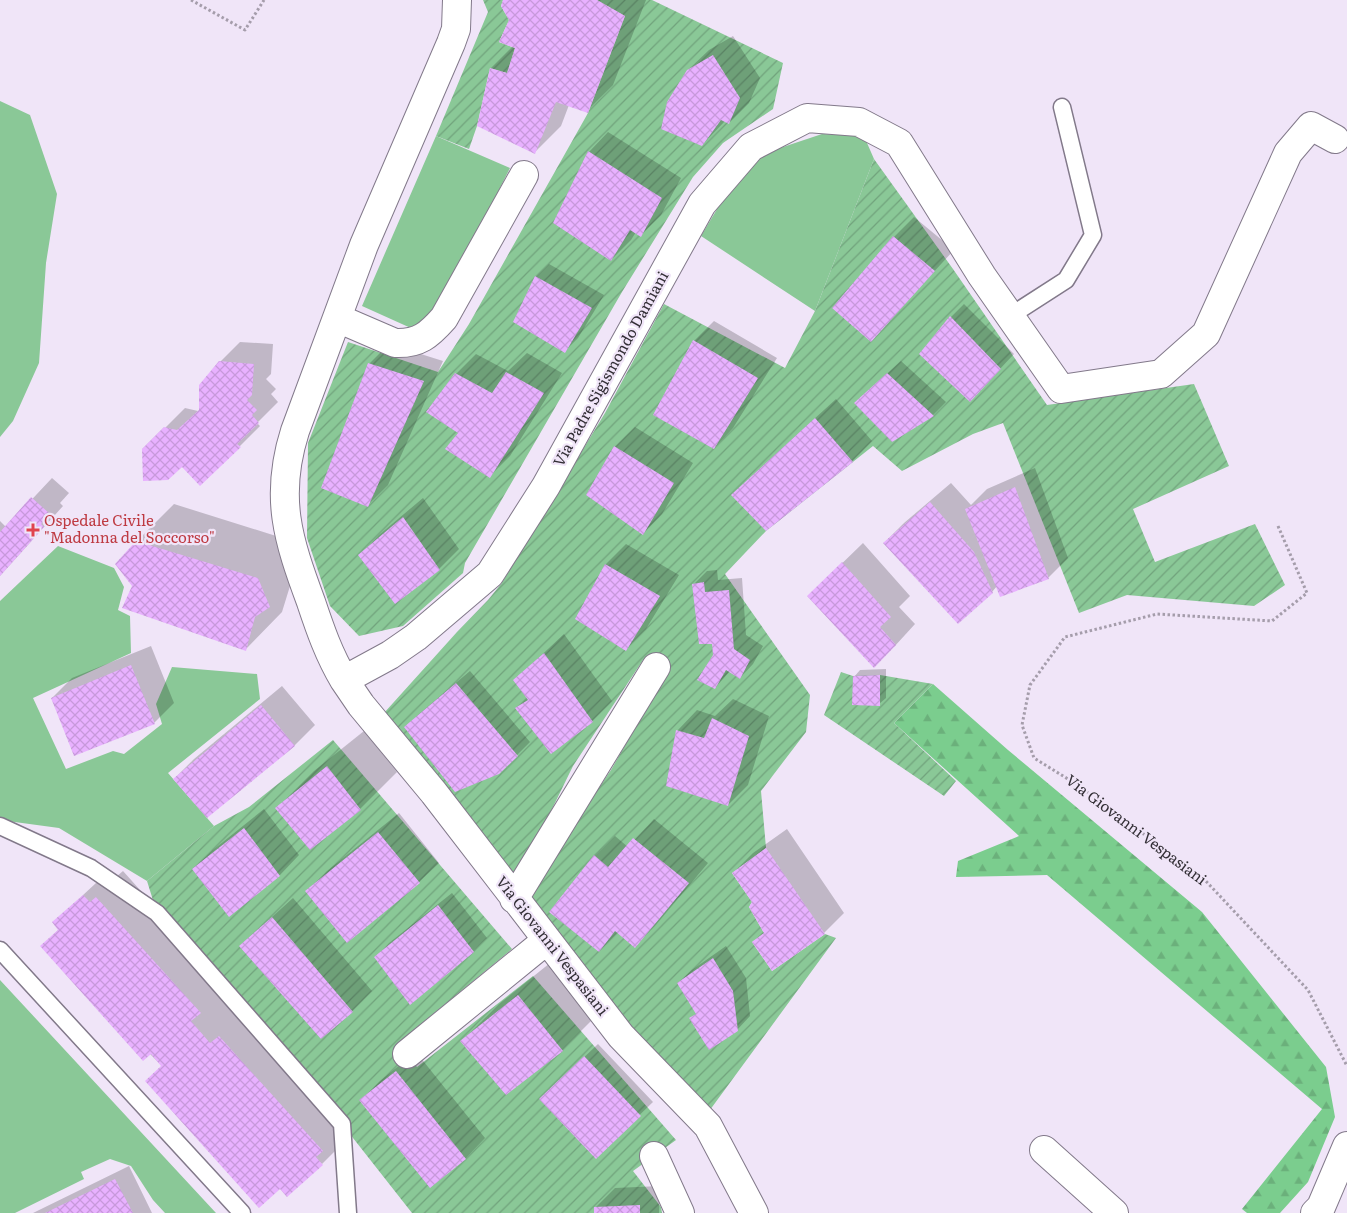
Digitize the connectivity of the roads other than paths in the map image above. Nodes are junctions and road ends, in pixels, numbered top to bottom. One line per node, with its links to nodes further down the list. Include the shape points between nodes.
1 (457, 0): 6 (street, via 456,30 364,245)
2 (1062, 107): 5 (lane, via 1092,235 1066,280)
3 (1335, 138): 5 (street, Via Padre Sigismondo Damiani, via 1311,126 1288,153 1206,334 1161,374 1061,389)
4 (524, 175): 6 (street, via 444,318 428,335 420,340 395,343)
5 (1010, 316): 8 (street, Via Padre Sigismondo Damiani, via 899,143 859,122 807,118 751,147 702,204 546,486 490,574 416,637)
6 (337, 318): 8 (street, via 291,442 284,500 295,559 324,640)
7 (656, 667): 10 (street)
8 (344, 680): 10 (street, Via Giovanni Vespasiani)
9 (0, 826): 18 (lane, via 91,868 157,912 342,1124)
10 (514, 899): 11 (street, Via Giovanni Vespasiani)
11 (547, 940): 13 (street); 20 (street, Via Giovanni Vespasiani, via 621,1036 708,1126)
12 (0, 950): 17 (lane)
13 (407, 1054)
14 (1347, 1146): 22 (street, via 1321,1207)
15 (1044, 1150): 21 (street)
16 (654, 1156): 19 (street)
17 (242, 1213)
18 (348, 1213)
19 (680, 1213)
20 (754, 1213)
21 (1114, 1213)
22 (1315, 1213)

